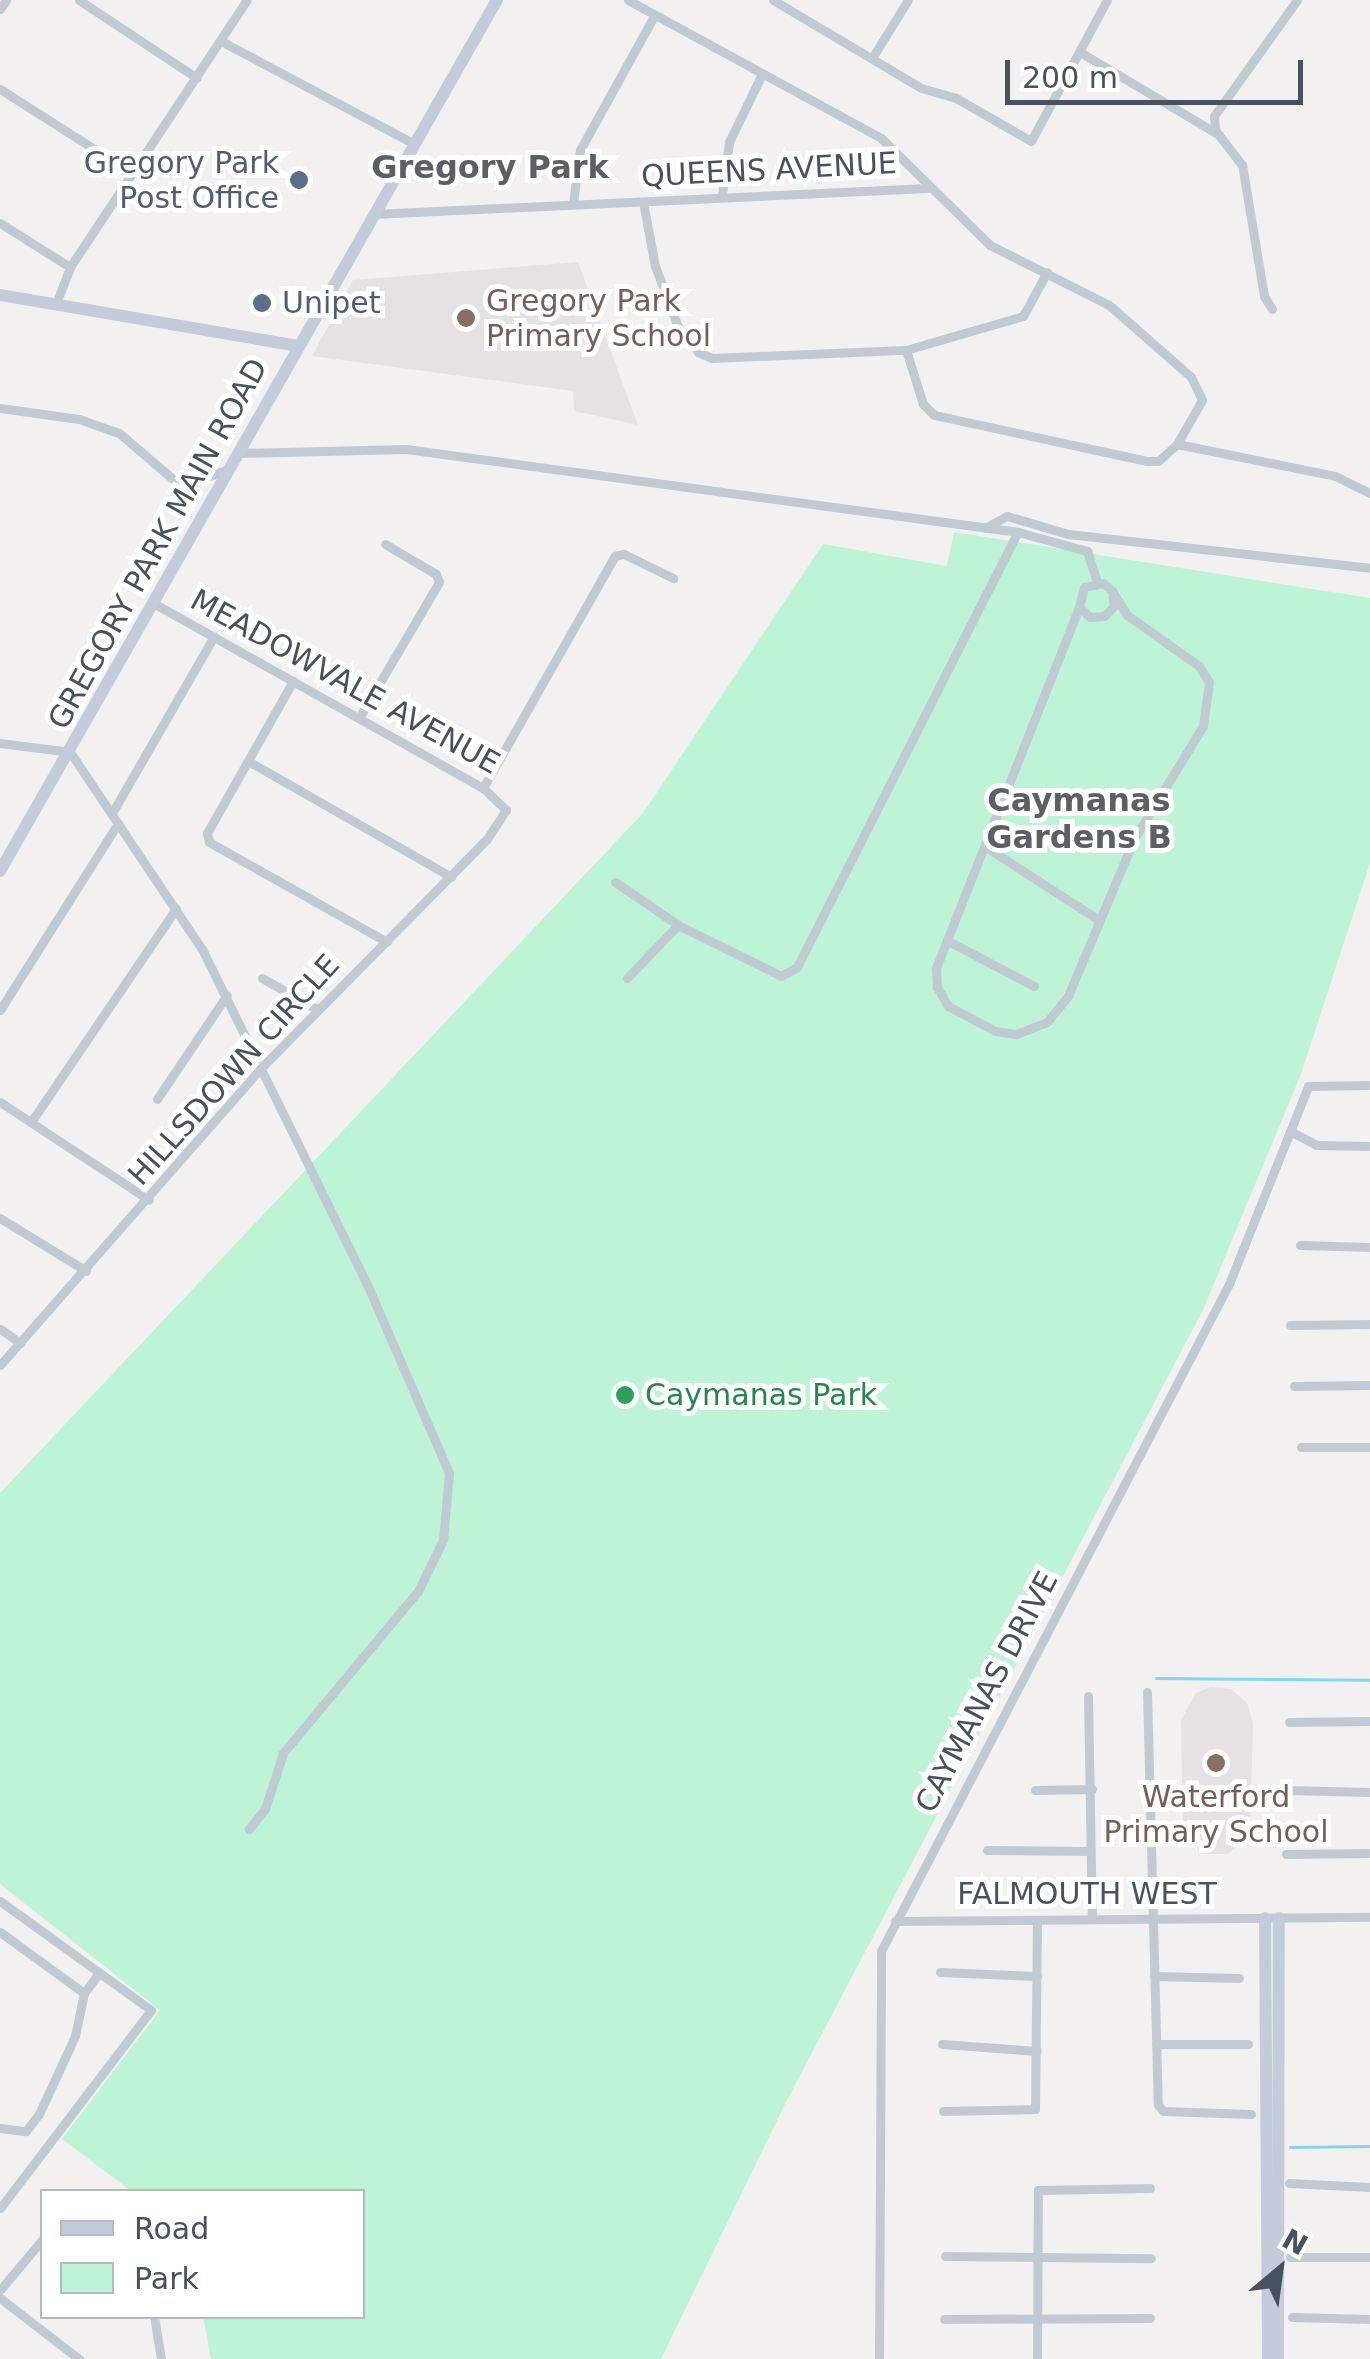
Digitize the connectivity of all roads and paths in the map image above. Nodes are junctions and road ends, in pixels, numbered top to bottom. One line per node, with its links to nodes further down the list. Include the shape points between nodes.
1 (6, 0): 10 (street)
2 (78, 0): 16 (street)
3 (246, 0): 12 (street)
4 (497, 0): 19 (street)
5 (628, 0): 11 (street)
6 (773, 0): 14 (street)
7 (908, 0): 14 (street)
8 (1107, 0): 13 (street)
9 (1298, 0): 18 (street, via 1219,106 1214,125)
10 (0, 10)
11 (654, 16): 15 (street); 24 (street, via 580,150)
12 (221, 42): 16 (street); 19 (street)
13 (1080, 52): 14 (street, via 1031,142); 18 (street)
14 (872, 58)
15 (761, 76): 21 (street, via 881,138); 22 (street, via 729,142)
16 (197, 78): 20 (street)
17 (0, 89): 20 (street)
18 (1222, 137): 31 (street, via 1242,165 1264,296)
19 (411, 142): 25 (street)
20 (132, 173): 27 (street)
21 (927, 188): 22 (street, QUEENS AVENUE); 28 (street, via 990,245)
22 (722, 194): 23 (street, QUEENS AVENUE)
23 (643, 202): 24 (street, QUEENS AVENUE); 33 (street, via 655,266 684,340 698,352 808,358)
24 (573, 203): 25 (street, QUEENS AVENUE)
25 (373, 214): 32 (street)
26 (0, 223): 27 (street)
27 (70, 267): 30 (street)
28 (1047, 272): 33 (street, via 1023,316); 35 (street, via 1109,305 1191,377 1202,400)
29 (0, 295): 30 (street, GREGORY PARK MAIN ROAD)
30 (56, 304): 32 (street, GREGORY PARK MAIN ROAD)
31 (1272, 308)
32 (297, 346): 36 (street, GREGORY PARK MAIN ROAD)
33 (906, 350): 35 (street, via 923,404 934,415 1147,461 1158,461)
34 (0, 408): 37 (street, via 78,419 119,434 181,486)
35 (1177, 444): 38 (street, via 1335,476)
36 (239, 453): 37 (street, GREGORY PARK MAIN ROAD); 39 (street, via 406,449)
37 (231, 468): 46 (street, GREGORY PARK MAIN ROAD)
38 (1370, 493)
39 (985, 528): 40 (street); 42 (street, via 1007,516 1068,534)
40 (1018, 532): 44 (street, via 1087,552); 63 (street, via 797,967 781,976)
41 (385, 544): 50 (street, via 439,582)
42 (1370, 568)
43 (673, 578): 54 (street, via 615,556)
44 (1097, 582): 45 (street); 47 (street, via 1079,593)
45 (1112, 592): 47 (street, via 1114,606 1104,616 1090,617); 62 (street, via 1127,616 1199,666 1209,682 1209,701 1203,726 1134,838)
46 (154, 603): 48 (street, MEADOWVALE AVENUE); 52 (street, GREGORY PARK MAIN ROAD)
47 (1080, 607): 57 (street)
48 (214, 636): 49 (street, MEADOWVALE AVENUE); 56 (street)
49 (293, 681): 50 (street, MEADOWVALE AVENUE); 53 (street)
50 (359, 718): 54 (street, MEADOWVALE AVENUE)
51 (0, 743): 52 (street)
52 (70, 752): 56 (street); 58 (street, GREGORY PARK MAIN ROAD)
53 (248, 761): 59 (street); 65 (street, via 207,833 209,842)
54 (483, 788): 55 (street, MEADOWVALE AVENUE)
55 (506, 810): 59 (street, HILLSDOWN CIRCLE)
56 (115, 818): 61 (street); 70 (street)
57 (986, 847): 62 (street); 64 (street)
58 (0, 871)
59 (451, 876): 65 (street, HILLSDOWN CIRCLE)
60 (615, 882): 63 (street)
61 (176, 908): 69 (street); 76 (street)
62 (1099, 920): 64 (street, via 1058,1010 1016,1034 976,1026 941,998 936,969)
63 (678, 925): 67 (street)
64 (948, 941): 68 (street)
65 (387, 942): 71 (street, HILLSDOWN CIRCLE)
66 (262, 978): 71 (street)
67 (627, 978)
68 (1034, 986)
69 (227, 995): 72 (street); 74 (street)
70 (0, 1010)
71 (318, 1010): 72 (street, HILLSDOWN CIRCLE)
72 (260, 1069): 79 (street, HILLSDOWN CIRCLE); 101 (street, via 366,1282 448,1472 443,1540 418,1590 283,1753 264,1810)
73 (1370, 1086): 77 (street, CAYMANAS DRIVE, via 1308,1086)
74 (157, 1099)
75 (0, 1102): 76 (street)
76 (32, 1122): 79 (street)
77 (1290, 1131): 78 (street, via 1316,1146); 112 (street, CAYMANAS DRIVE, via 1229,1284)
78 (1370, 1146)
79 (149, 1200): 83 (street, HILLSDOWN CIRCLE)
80 (0, 1218): 83 (street)
81 (1300, 1244): 82 (street)
82 (1370, 1246)
83 (86, 1270): 87 (street, HILLSDOWN CIRCLE)
84 (1370, 1324): 85 (street)
85 (1290, 1325)
86 (0, 1328): 87 (street)
87 (21, 1342): 88 (street, HILLSDOWN CIRCLE)
88 (0, 1364)
89 (1370, 1385): 90 (street)
90 (1294, 1386)
91 (1300, 1447): 92 (street)
92 (1370, 1448)
93 (1148, 1692): 108 (street)
94 (1088, 1696): 97 (street)
95 (1370, 1721): 96 (street)
96 (1288, 1722)
97 (1092, 1789): 98 (street); 103 (street)
98 (1036, 1790)
99 (1287, 1790): 100 (street)
100 (1370, 1792)
101 (249, 1829)
102 (987, 1850): 103 (street)
103 (1090, 1851): 111 (street)
104 (1370, 1853): 105 (street)
105 (1286, 1854)
106 (0, 1900): 114 (street)
107 (1370, 1917): 109 (street, FALMOUTH WEST)
108 (1149, 1918): 109 (street, FALMOUTH WEST); 111 (street, FALMOUTH WEST); 117 (street)
109 (1272, 1918): 149 (street); 150 (street)
110 (1037, 1920): 111 (street, FALMOUTH WEST); 112 (street, FALMOUTH WEST); 116 (street)
111 (1092, 1920)
112 (896, 1921): 147 (street, CAYMANAS DRIVE, via 880,1951)
113 (0, 1932): 119 (street)
114 (99, 1972): 119 (street); 130 (street, via 151,2010)
115 (940, 1972): 116 (street)
116 (1037, 1976): 123 (street)
117 (1154, 1976): 118 (street); 121 (street)
118 (1239, 1978)
119 (84, 1993): 126 (street, via 75,2036 39,2114 26,2131)
120 (942, 2044): 123 (street)
121 (1156, 2044): 122 (street); 125 (street, via 1159,2109)
122 (1248, 2044)
123 (1037, 2051): 124 (street, via 1033,2111)
124 (943, 2111)
125 (1251, 2114)
126 (0, 2128)
127 (1289, 2183): 128 (street)
128 (1370, 2187)
129 (1150, 2188): 133 (street, via 1038,2190)
130 (0, 2208)
131 (38, 2243): 137 (street)
132 (945, 2256): 133 (street)
133 (1036, 2257): 136 (street); 144 (street)
134 (1290, 2257): 135 (street)
135 (1370, 2257)
136 (1151, 2258)
137 (0, 2290)
138 (0, 2298): 145 (street)
139 (1292, 2317): 141 (street)
140 (1150, 2318): 144 (street)
141 (1370, 2318)
142 (154, 2319): 146 (street)
143 (944, 2319): 144 (street)
144 (1036, 2320): 148 (street)
145 (79, 2359)
146 (161, 2359)
147 (879, 2359)
148 (1037, 2359)
149 (1268, 2359)
150 (1278, 2359)

